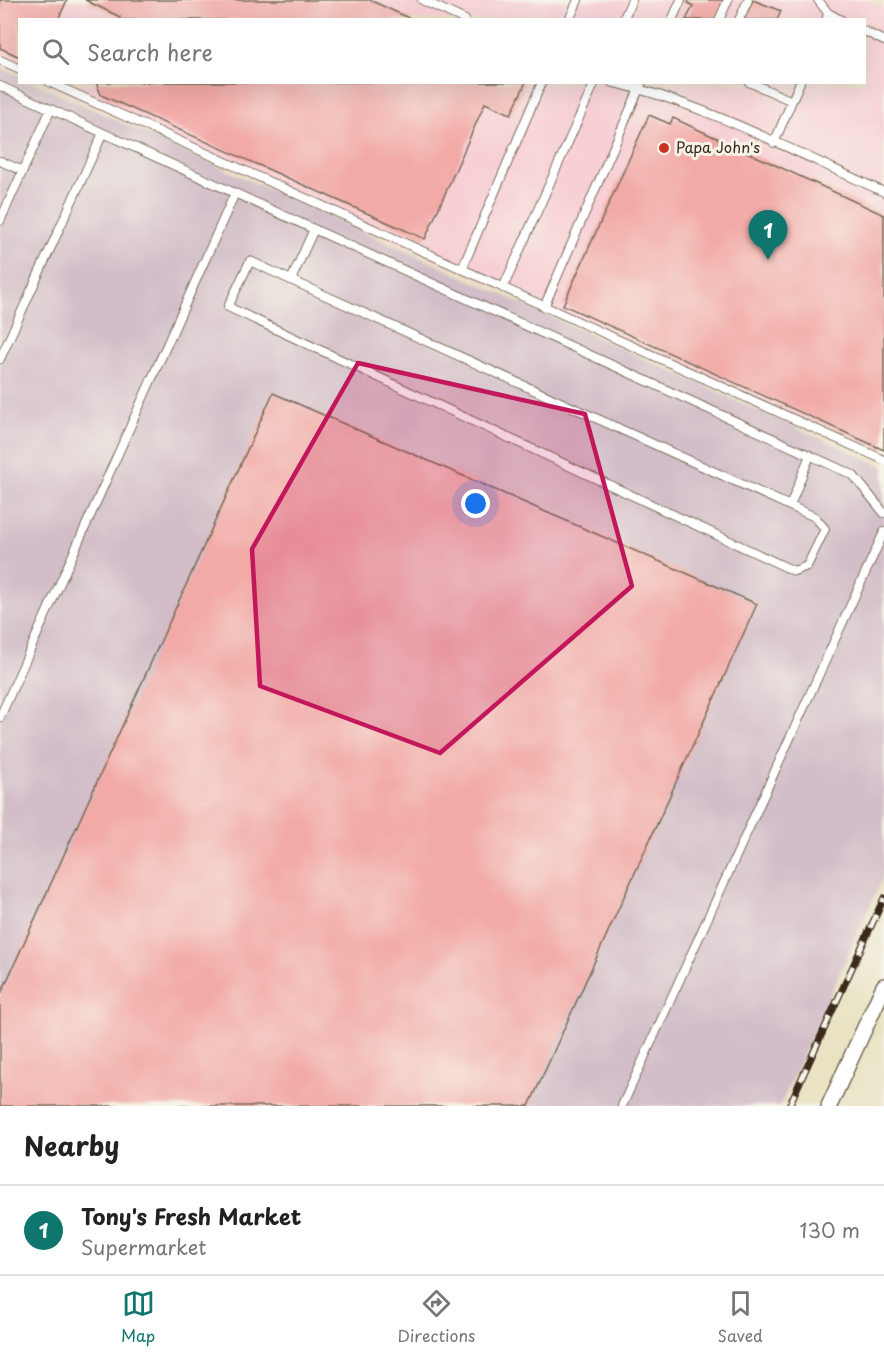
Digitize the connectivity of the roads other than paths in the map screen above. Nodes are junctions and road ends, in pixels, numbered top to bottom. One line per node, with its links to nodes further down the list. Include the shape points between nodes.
1 (422, 0): 9 (lane)
2 (578, 0): 10 (lane)
3 (632, 0): 11 (lane)
4 (681, 0): 12 (lane)
5 (728, 0): 13 (lane)
6 (748, 0): 14 (lane)
7 (818, 0): 8 (lane)
8 (827, 16)
9 (461, 18)
10 (570, 18)
11 (624, 18)
12 (673, 18)
13 (720, 18)
14 (740, 18)
15 (866, 32): 16 (lane)
16 (884, 41)
17 (0, 60): 18 (lane)
18 (18, 68)
19 (53, 84): 36 (lane)
20 (541, 84): 36 (lane)
21 (594, 84): 38 (lane)
22 (754, 84): 26 (lane)
23 (799, 84): 26 (lane)
24 (0, 86): 27 (lane)
25 (640, 86): 29 (lane); 39 (lane)
26 (792, 101): 29 (lane)
27 (51, 109): 28 (lane); 31 (lane)
28 (103, 133): 33 (lane); 40 (lane)
29 (774, 143): 32 (lane)
30 (0, 160): 31 (lane)
31 (23, 171): 34 (lane)
32 (884, 192)
33 (235, 193): 35 (lane); 46 (lane)
34 (0, 221)
35 (314, 229): 37 (lane); 41 (lane)
36 (462, 269): 38 (lane)
37 (291, 280): 43 (lane); 43 (lane, via 250,261 228,308 794,571 807,566 825,529 815,517)
38 (503, 288): 39 (lane)
39 (544, 307): 42 (lane)
40 (0, 359)
41 (810, 455): 43 (lane); 44 (lane, via 853,475)
42 (884, 460)
43 (790, 506)
44 (884, 513)
45 (884, 532): 48 (lane)
46 (0, 717)
47 (884, 987): 49 (street)
48 (622, 1106)
49 (829, 1106)

